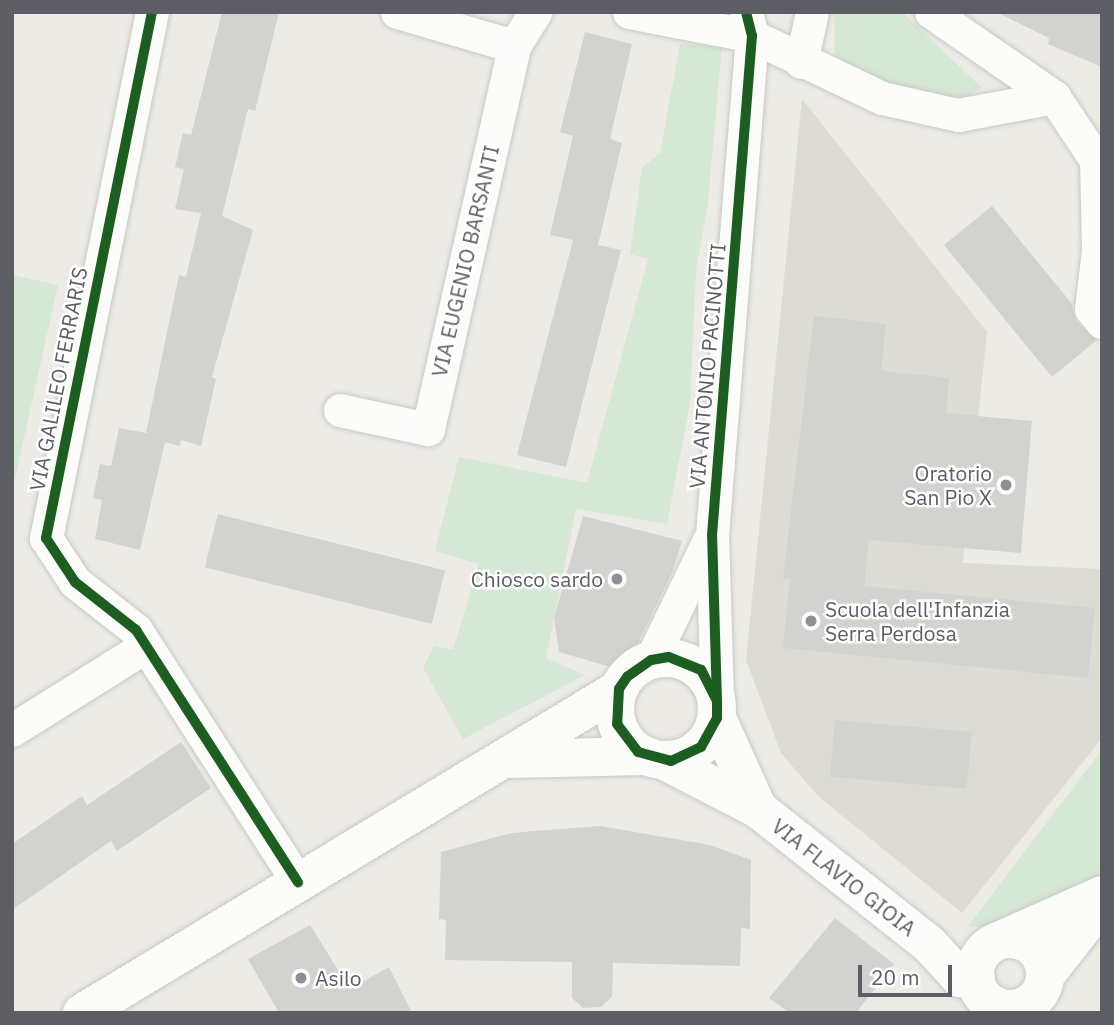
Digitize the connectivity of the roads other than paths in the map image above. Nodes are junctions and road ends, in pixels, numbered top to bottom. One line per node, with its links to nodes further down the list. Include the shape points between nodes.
1 (152, 12): 14 (street, VIA GALILEO FERRARIS, via 46,538 75,582 136,631)
2 (397, 12): 8 (street)
3 (536, 12): 8 (street, VIA EUGENIO BARSANTI)
4 (629, 12): 7 (street)
5 (812, 12): 9 (street)
6 (931, 12): 10 (street)
7 (749, 24): 9 (street); 13 (street, VIA ANTONIO PACINOTTI)
8 (514, 46): 12 (street, VIA EUGENIO BARSANTI, via 428,429)
9 (801, 62): 10 (street, via 882,98 958,114)
10 (1054, 97): 11 (street, via 1096,160 1098,251 1091,309)
11 (1102, 323)
12 (340, 410)
13 (712, 535): 15 (street, VIA ANTONIO PACINOTTI); 17 (street, VIA ANTONIO PACINOTTI)
14 (146, 646): 18 (street); 22 (street, VIA GALILEO FERRARIS)
15 (651, 660): 16 (street, via 626,677); 17 (street, via 677,659 701,670)
16 (619, 689): 19 (street, via 617,724 625,740); 20 (street)
17 (717, 709): 19 (street, via 701,747 687,757); 21 (street, VIA FLAVIO GIOIA)
18 (12, 730)
19 (655, 758): 20 (street); 21 (street, VIA FLAVIO GIOIA)
20 (505, 759): 22 (street)
21 (758, 809): 26 (street, VIA FLAVIO GIOIA)
22 (298, 882): 29 (street)
23 (1102, 895): 25 (street)
24 (1102, 902): 28 (street)
25 (1001, 940): 26 (street, VIA FLAVIO GIOIA); 27 (street, via 979,957); 28 (street, via 1034,947)
26 (930, 944): 27 (street, VIA FLAVIO GIOIA)
27 (976, 995): 28 (street, via 1009,1009)
28 (1033, 997)
29 (82, 1013)

